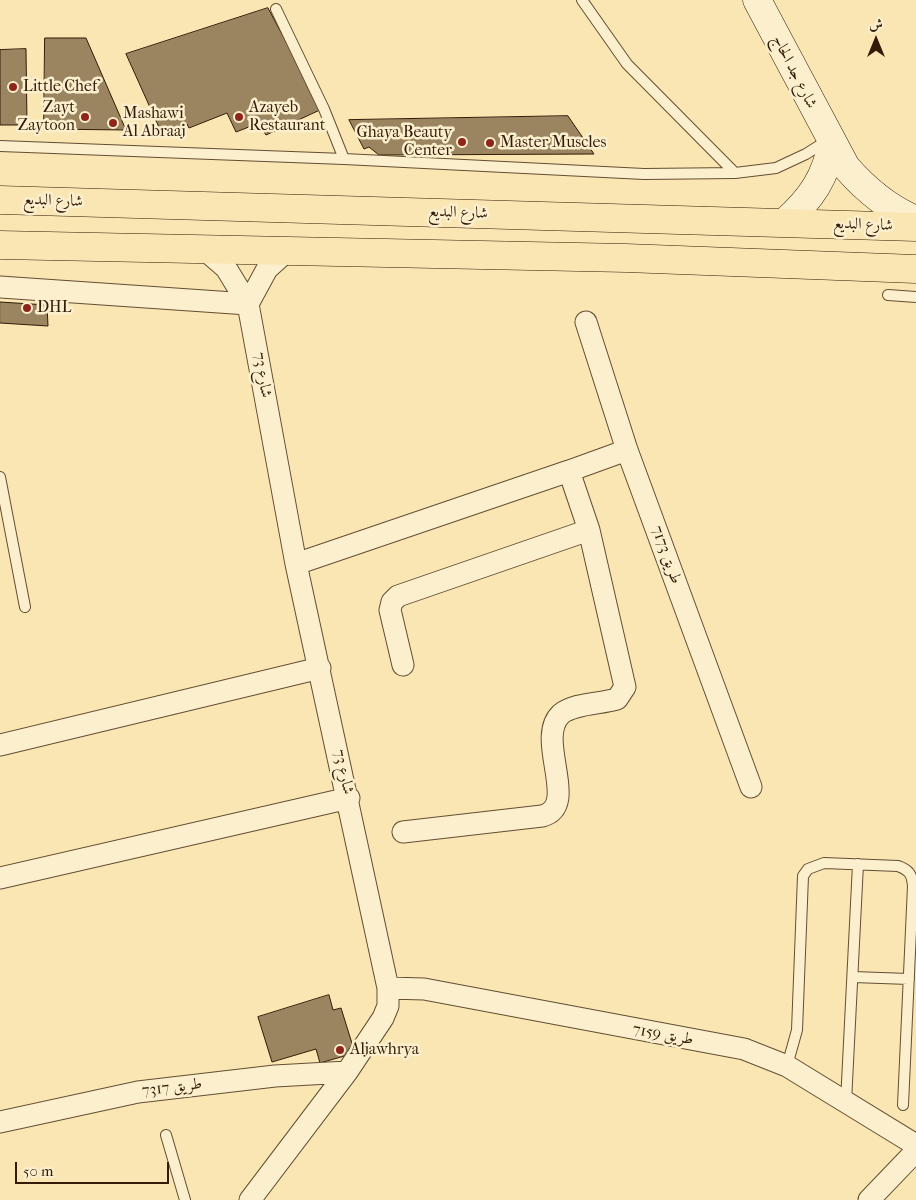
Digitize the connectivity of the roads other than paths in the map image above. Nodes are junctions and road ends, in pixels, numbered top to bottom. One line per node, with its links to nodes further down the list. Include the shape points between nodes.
1 (582, 0): 7 (lane, via 627,64)
2 (757, 0): 4 (street, شارع جد الحاج)
3 (276, 9): 6 (lane)
4 (830, 141): 7 (lane, via 776,168); 9 (street, شارع جد الحاج, via 864,188 886,205); 10 (street, via 828,162 817,187)
5 (0, 146): 6 (lane)
6 (344, 159): 7 (lane, via 644,174)
7 (736, 174)
8 (0, 200): 10 (main road, شارع البديع)
9 (916, 220)
10 (785, 222): 11 (main road, شارع البديع)
11 (916, 227)
12 (0, 245): 13 (main road)
13 (204, 249): 14 (main road); 19 (street, شارع 73, via 226,268)
14 (287, 251): 15 (main road, via 626,258); 19 (street, via 267,269)
15 (916, 269)
16 (0, 287): 19 (street)
17 (888, 295): 18 (lane)
18 (916, 297)
19 (248, 304): 25 (street, شارع 73)
20 (586, 322): 21 (street, طريق 7173)
21 (627, 450): 22 (street); 30 (street, طريق 7173)
22 (569, 471): 24 (street); 25 (street)
23 (0, 477): 26 (lane)
24 (589, 530): 27 (street, via 398,596 390,610); 32 (street, via 625,687 617,699 563,712 556,720 552,728 559,796 555,809 551,814 542,816)
25 (296, 564): 28 (street, شارع 73)
26 (25, 607)
27 (403, 665)
28 (320, 668): 29 (street); 31 (street, شارع 73)
29 (0, 746)
30 (752, 787)
31 (349, 798): 34 (street); 37 (street, شارع 73)
32 (403, 832)
33 (858, 864): 35 (lane); 36 (lane, via 898,866 907,869 912,877); 38 (lane, via 816,864 803,876 797,1030)
34 (0, 878)
35 (853, 977): 36 (lane); 40 (lane)
36 (909, 979): 41 (lane)
37 (388, 988): 38 (street, طريق 7159, via 424,989 744,1049); 39 (street, شارع 73, via 388,1006 383,1018)
38 (787, 1066): 40 (street, طريق 7159)
39 (347, 1072): 42 (street, طريق 7317, via 275,1076 138,1092); 47 (street, شارع 73)
40 (846, 1102): 44 (street, طريق 7159)
41 (903, 1105)
42 (0, 1122)
43 (166, 1135): 46 (lane)
44 (916, 1145)
45 (916, 1151): 48 (street)
46 (185, 1200)
47 (250, 1200)
48 (869, 1200)

